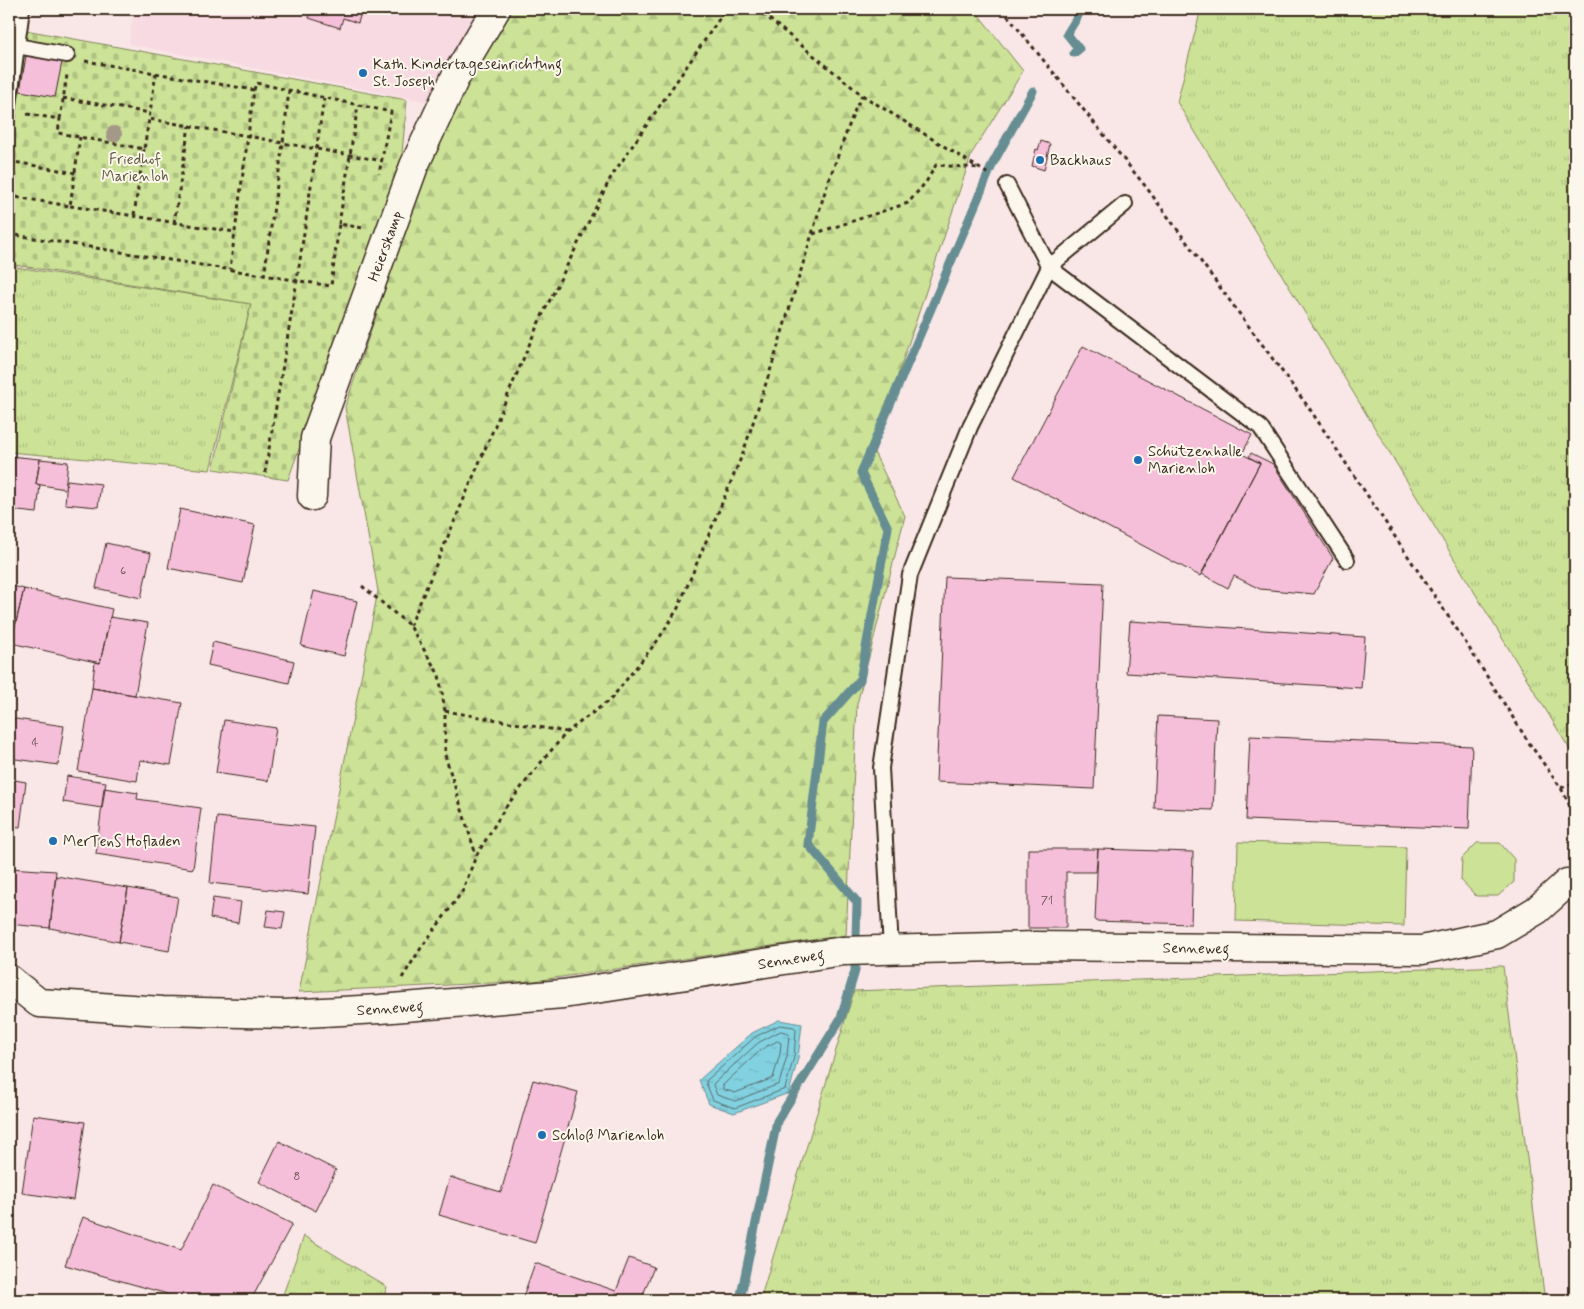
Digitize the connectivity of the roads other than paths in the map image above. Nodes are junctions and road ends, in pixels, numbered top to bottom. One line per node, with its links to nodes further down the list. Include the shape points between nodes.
1 (22, 9): 3 (lane)
2 (496, 9): 9 (street, Heierskamp, via 455,78 414,166 315,438)
3 (17, 46): 4 (lane); 5 (lane)
4 (73, 57)
5 (9, 105)
6 (1007, 185): 8 (lane)
7 (1125, 204): 8 (lane)
8 (1050, 267): 10 (lane, via 1260,427); 12 (lane, via 970,427 910,575 881,768)
9 (312, 496)
10 (1347, 560)
11 (1566, 883): 12 (street, Senneweg, via 1538,910 1496,934 1422,950 1035,946)
12 (881, 949): 13 (street, Senneweg, via 843,951 563,994 284,1014 39,1003)
13 (9, 978)

